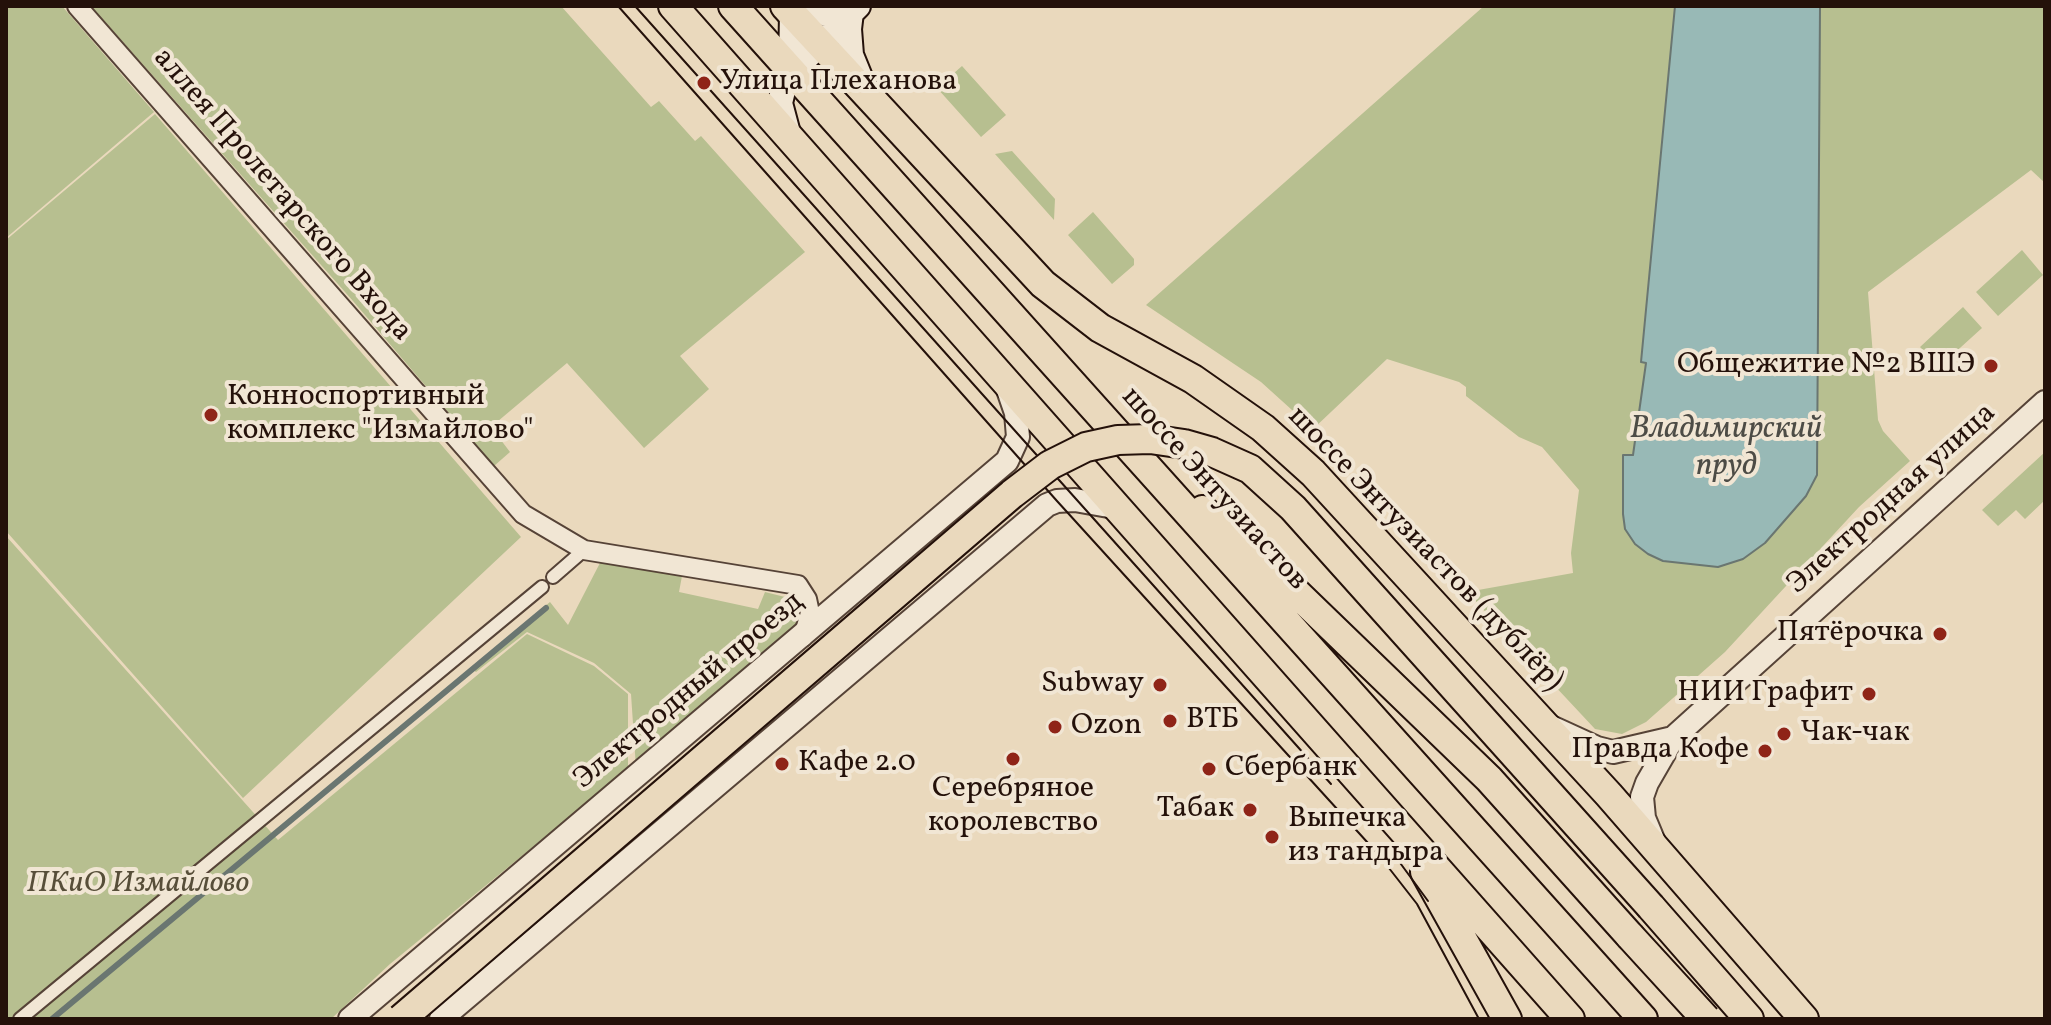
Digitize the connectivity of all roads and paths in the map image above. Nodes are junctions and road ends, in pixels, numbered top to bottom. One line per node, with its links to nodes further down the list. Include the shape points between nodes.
1 (77, 6): 14 (street, аллея Пролетарского Входа, via 523,514)
2 (673, 6): 9 (main road)
3 (733, 6): 7 (main road, шоссе Энтузиастов)
4 (791, 8): 5 (main road, via 835,14); 6 (main road, шоссе Энтузиастов (дублёр)); 7 (main road)
5 (855, 9): 6 (main road); 8 (main road, via 849,29 851,55)
6 (819, 45): 7 (main road); 8 (main road, шоссе Энтузиастов (дублёр))
7 (791, 71): 9 (main road, via 780,103); 12 (main road, шоссе Энтузиастов)
8 (868, 98): 18 (main road, шоссе Энтузиастов (дублёр), via 1043,284 1100,328 1193,379 1263,428 1303,464)
9 (789, 137): 10 (main road)
10 (1006, 386): 13 (main road); 17 (street, Электродный проезд, via 1018,437 1007,461)
11 (2045, 402): 19 (street, Электродная улица)
12 (1134, 454): 30 (main road, шоссе Энтузиастов); 31 (main road, bridge, via 1253,551 1489,779)
13 (1114, 507): 20 (main road); 23 (street, via 1075,500 1047,505)
14 (584, 550): 15 (street); 17 (street, аллея Пролетарского Входа, via 798,585 810,613)
15 (553, 577)
16 (542, 587): 24 (street)
17 (803, 637): 21 (street, Электродный проезд)
18 (1543, 723): 19 (street, Электродная улица, via 1613,752); 22 (main road, шоссе Энтузиастов (дублёр))
19 (1673, 738): 22 (street, Электродная улица, via 1642,797)
20 (1394, 820): 28 (main road); 29 (main road)
21 (564, 839): 23 (street, via 558,865 565,877 576,884); 25 (street, Электродный проезд)
22 (1657, 850): 33 (main road, шоссе Энтузиастов (дублёр))
23 (601, 884): 27 (street)
24 (20, 1019)
25 (350, 1019)
26 (401, 1019): 32 (main road, bridge, via 1012,494 1050,465 1086,447 1150,439 1212,452 1250,469 1293,508)
27 (441, 1019)
28 (1507, 1019)
29 (1570, 1019)
30 (1643, 1019)
31 (1706, 1019)
32 (1749, 1019)
33 (1804, 1019)

